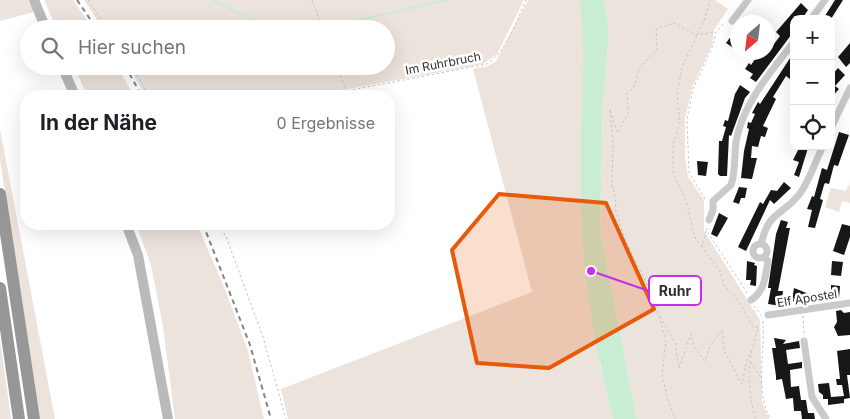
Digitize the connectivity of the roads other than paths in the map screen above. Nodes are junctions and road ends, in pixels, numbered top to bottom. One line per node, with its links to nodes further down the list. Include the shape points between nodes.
1 (34, 0): 6 (main road)
2 (748, 0): 4 (street)
3 (825, 0): 5 (street)
4 (737, 15)
5 (814, 15)
6 (42, 20)
7 (790, 47): 14 (street, via 747,111 736,142 731,185 713,201)
8 (66, 75): 10 (main road)
9 (850, 88): 11 (street)
10 (72, 90)
11 (835, 120)
12 (821, 150): 17 (street, via 803,188 772,216 761,244 756,246 754,252 768,261 761,294)
13 (0, 194): 22 (highway)
14 (709, 220)
15 (128, 230): 23 (main road, via 138,255)
16 (0, 288): 21 (highway)
17 (752, 300)
18 (850, 303): 19 (street, Elf Apostel)
19 (765, 315)
20 (804, 340): 24 (street, via 812,397)
21 (19, 419)
22 (34, 419)
23 (168, 419)
24 (826, 419)

